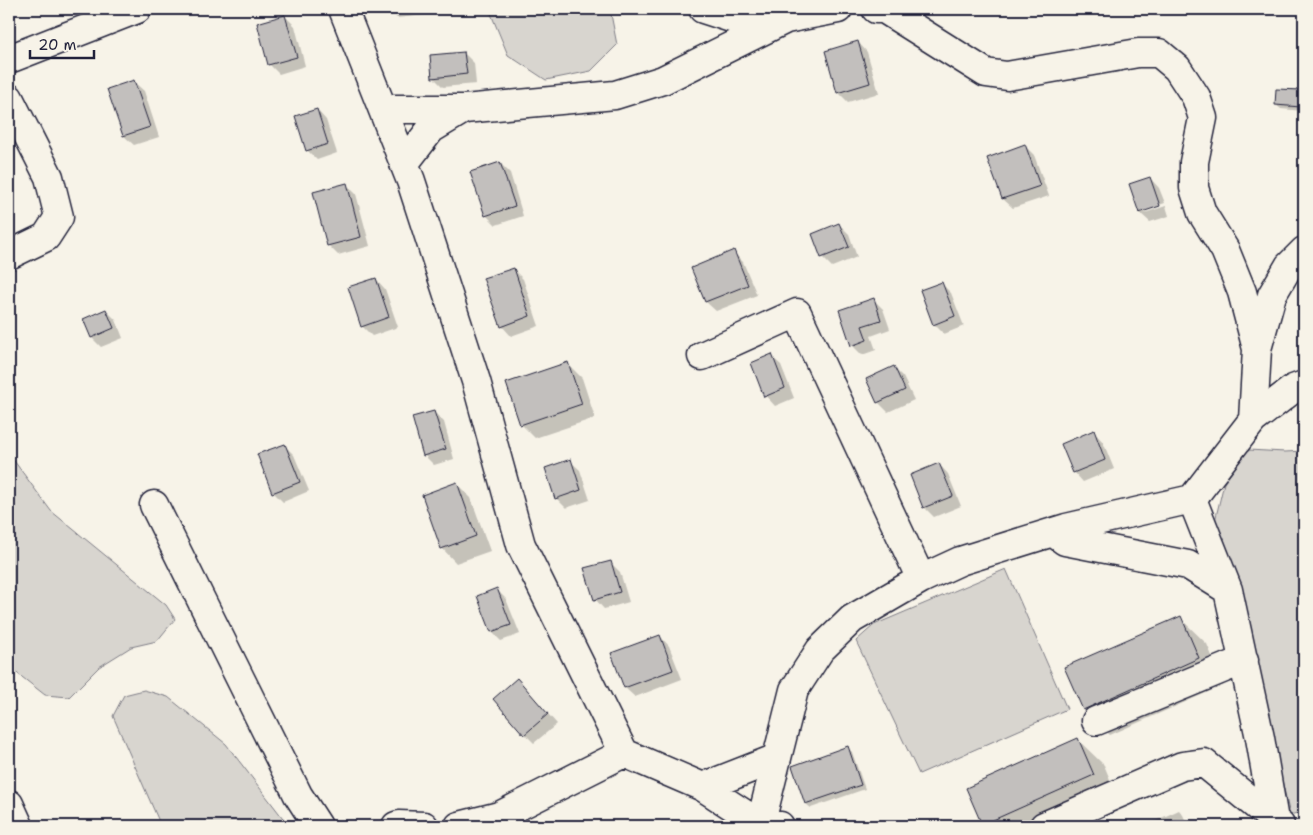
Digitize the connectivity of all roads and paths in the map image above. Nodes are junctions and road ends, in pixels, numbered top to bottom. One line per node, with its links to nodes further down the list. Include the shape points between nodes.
1 (138, 9): 7 (street)
2 (343, 9): 10 (street)
3 (703, 9): 6 (street)
4 (838, 9): 6 (street, via 786,19)
5 (876, 9): 14 (street, via 884,9 986,73 1007,76 1138,52 1159,53 1177,68 1196,98 1203,118 1194,162 1194,188 1202,213 1225,250 1242,292)
6 (766, 29): 9 (street, via 663,80 615,95)
7 (9, 59)
8 (9, 98): 13 (street, via 49,177 59,217 46,237)
9 (464, 109): 10 (street); 11 (street, via 431,129)
10 (384, 110): 11 (street)
11 (404, 164): 25 (street, via 476,381 521,545)
12 (1304, 251): 14 (street, via 1289,266 1272,294)
13 (9, 255)
14 (1257, 349): 17 (street)
15 (702, 356): 21 (street, via 797,313)
16 (1304, 385): 17 (street, via 1293,389)
17 (1253, 420): 18 (street)
18 (1192, 498): 20 (street); 22 (street)
19 (154, 505): 32 (street, via 298,795)
20 (1052, 532): 21 (street, via 960,561); 22 (street, via 1065,541 1188,565)
21 (921, 579): 26 (street, via 852,619 820,650 794,690)
22 (1228, 590): 23 (street)
23 (1244, 660): 24 (street); 29 (street)
24 (1096, 721)
25 (624, 753): 27 (street); 33 (street, via 499,816)
26 (777, 758): 27 (street); 30 (street)
27 (703, 787): 30 (street)
28 (9, 804): 31 (street)
29 (1277, 823): 34 (street, via 1204,763 1182,766)
30 (767, 825)
31 (19, 826)
32 (318, 826)
33 (459, 826)
34 (1044, 826)

